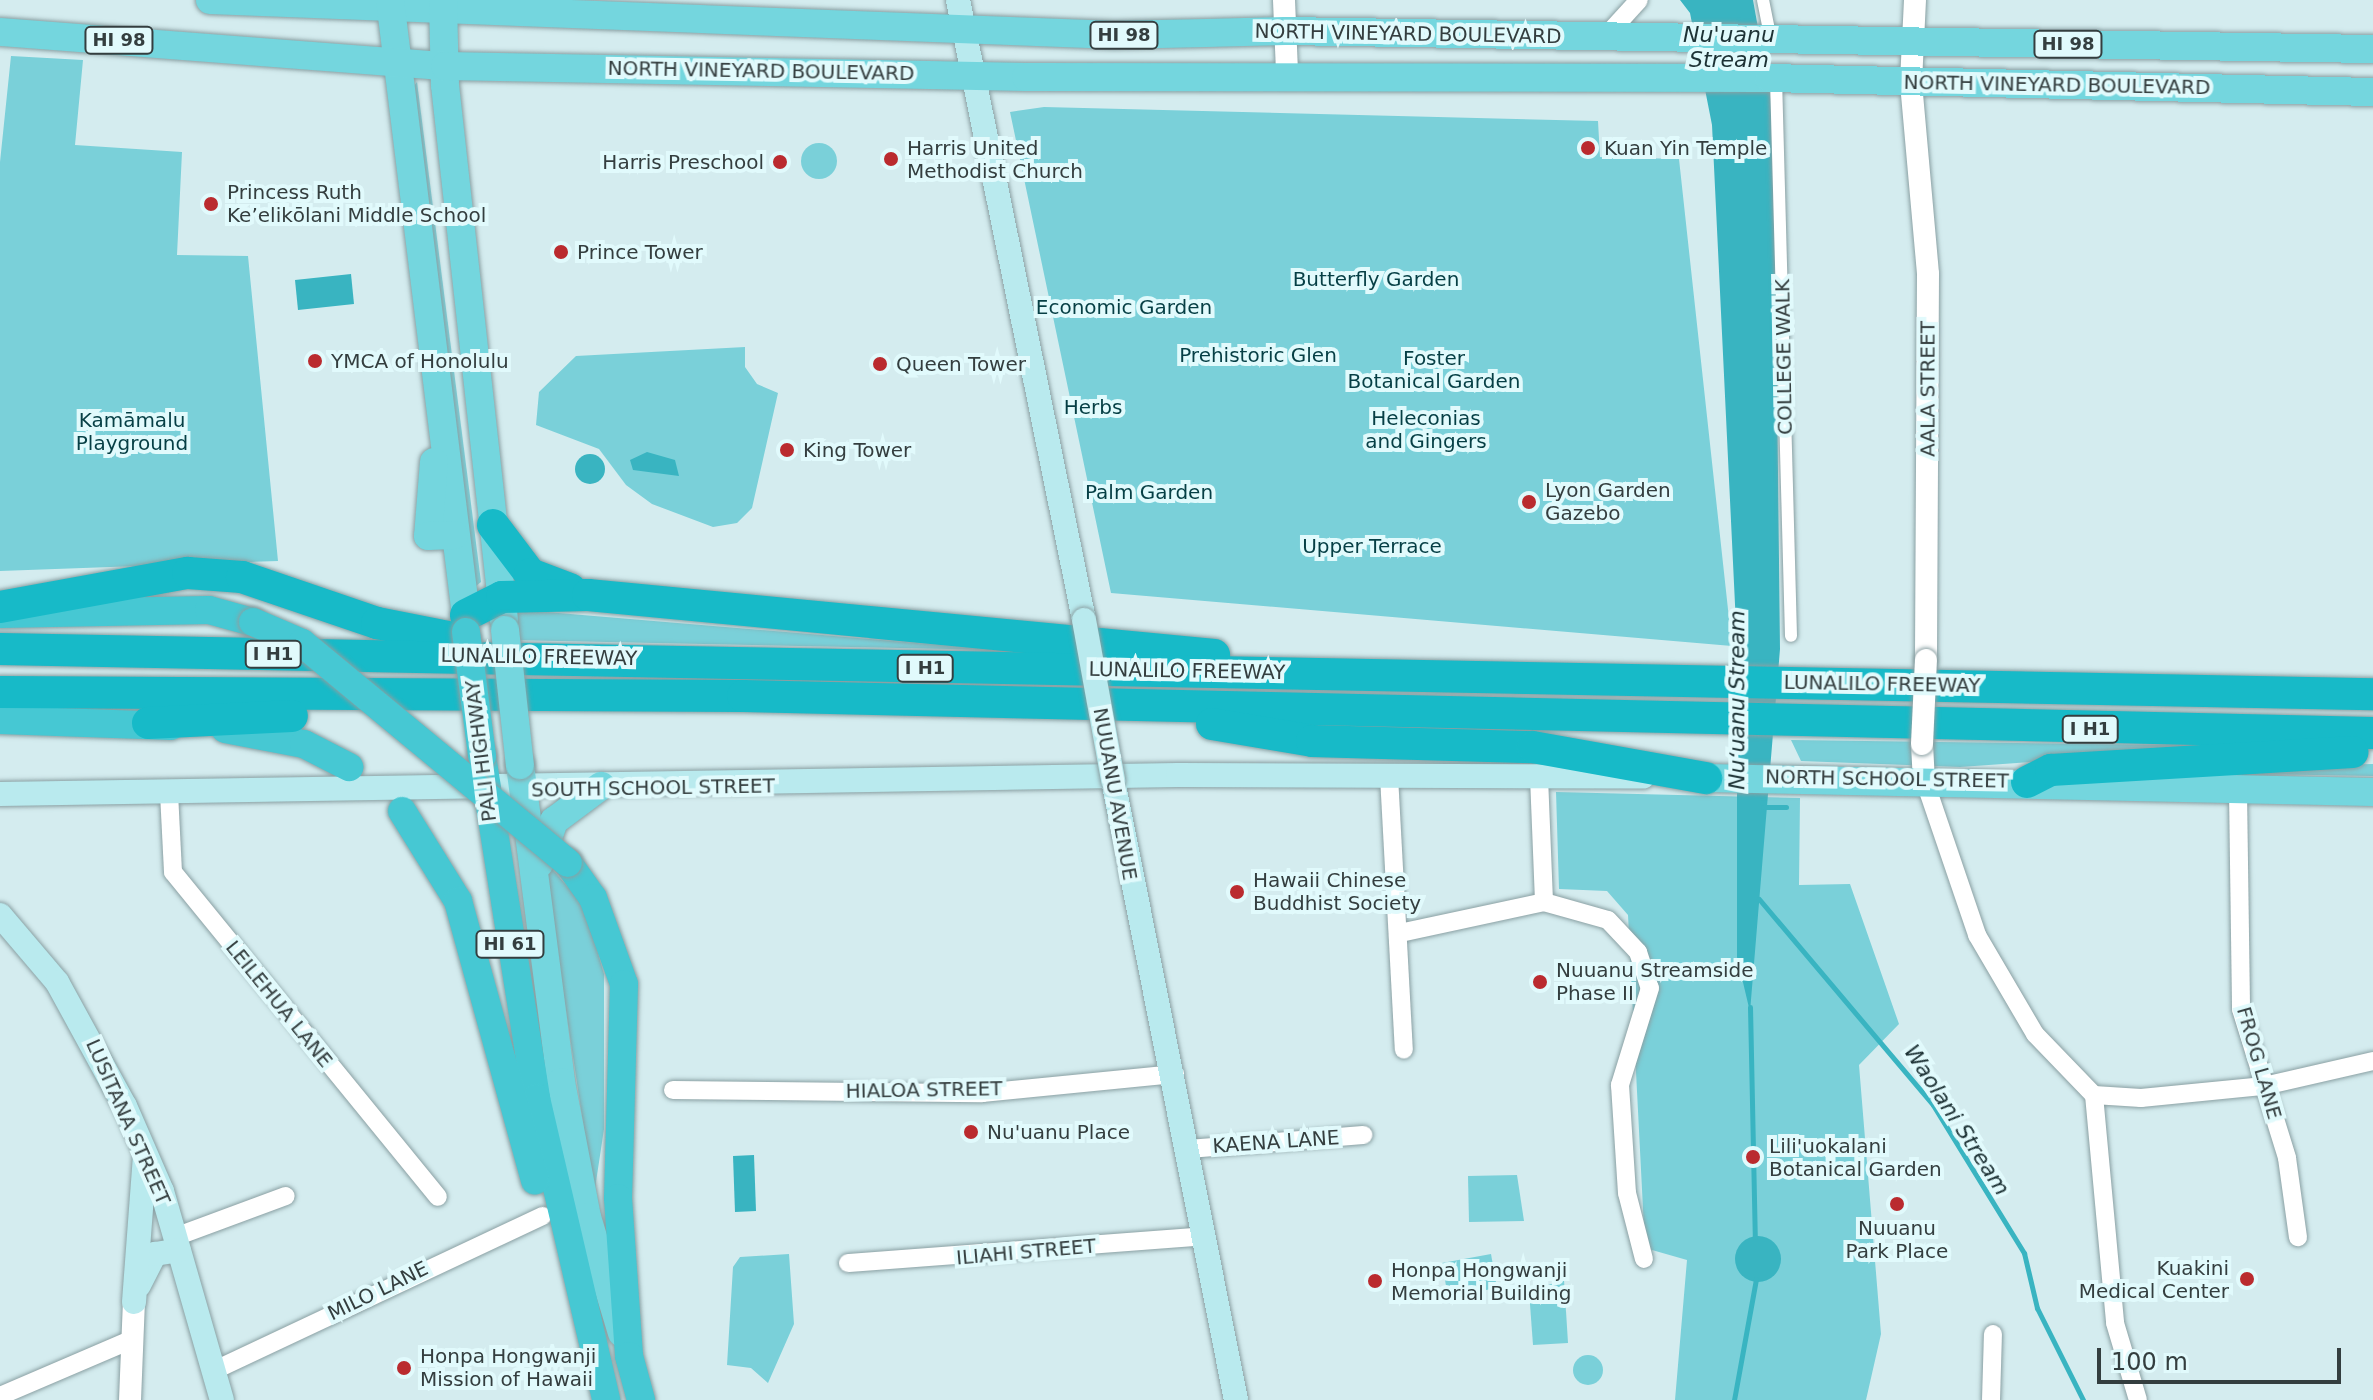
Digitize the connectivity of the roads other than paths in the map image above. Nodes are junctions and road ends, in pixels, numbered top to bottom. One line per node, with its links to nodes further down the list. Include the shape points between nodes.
1 (210, 0): 7 (main road, HI 98)
2 (958, 0): 9 (main road, NUUANU AVENUE)
3 (1284, 0): 10 (street)
4 (1639, 0): 12 (street)
5 (1763, 0): 13 (street)
6 (1915, 0): 14 (street, AALA STREET)
7 (390, 5): 8 (main road, HI 98); 16 (main road, PALI HIGHWAY / HI 61)
8 (443, 7): 9 (main road, NORTH VINEYARD BOULEVARD / HI 98); 17 (main road, PALI HIGHWAY / HI 61)
9 (964, 30): 10 (main road, NORTH VINEYARD BOULEVARD / HI 98); 19 (main road, NUUANU AVENUE)
10 (1285, 31): 12 (main road, NORTH VINEYARD BOULEVARD / HI 98); 18 (street)
11 (0, 32): 16 (main road, HI 98)
12 (1607, 35): 13 (main road, NORTH VINEYARD BOULEVARD / HI 98)
13 (1767, 40): 14 (main road, NORTH VINEYARD BOULEVARD / HI 98)
14 (1913, 42): 15 (main road, NORTH VINEYARD BOULEVARD / HI 98); 21 (street, AALA STREET)
15 (2373, 49)
16 (398, 64): 17 (main road, HI 98); 28 (main road, PALI HIGHWAY / HI 61)
17 (445, 66): 19 (main road, NORTH VINEYARD BOULEVARD / HI 98); 23 (main road, PALI HIGHWAY / HI 61)
18 (1287, 73): 19 (main road, NORTH VINEYARD BOULEVARD / HI 98); 20 (main road, NORTH VINEYARD BOULEVARD / HI 98)
19 (976, 74): 49 (main road, NUUANU AVENUE, bridge)
20 (1773, 78): 21 (main road, NORTH VINEYARD BOULEVARD / HI 98); 29 (street, COLLEGE WALK)
21 (1911, 83): 22 (main road, NORTH VINEYARD BOULEVARD / HI 98); 48 (street, AALA STREET, bridge, via 1928,274)
22 (2373, 92)
23 (493, 525): 24 (highway, via 530,574); 25 (main road, PALI HIGHWAY / HI 61)
24 (588, 595): 25 (highway); 32 (highway, via 1179,649)
25 (502, 597): 28 (highway); 46 (main road, PALI HIGHWAY / HI 61, bridge)
26 (0, 607): 31 (highway, via 188,573 242,577 377,623)
27 (0, 614): 82 (highway, bridge, via 209,610 302,643 568,863 593,898 624,984 618,1198)
28 (466, 624): 52 (highway, PALI HIGHWAY / HI 61, bridge)
29 (1791, 636)
30 (0, 649): 31 (highway, LUNALILO FREEWAY / I H1)
31 (546, 655): 32 (highway, LUNALILO FREEWAY / I H1)
32 (1304, 672): 34 (highway, LUNALILO FREEWAY / I H1)
33 (2373, 672): 34 (highway, via 2165,673)
34 (2087, 686): 36 (highway, LUNALILO FREEWAY / I H1)
35 (0, 692): 37 (highway, LUNALILO FREEWAY / I H1)
36 (2373, 694)
37 (743, 696): 38 (highway, LUNALILO FREEWAY / I H1); 40 (highway)
38 (1139, 706): 41 (highway, LUNALILO FREEWAY / I H1); 47 (highway, via 1301,740 1533,747)
39 (0, 720): 40 (highway)
40 (148, 723): 43 (highway, via 248,731 304,744)
41 (2373, 733)
42 (2373, 750): 50 (highway, via 2051,770)
43 (349, 767)
44 (1389, 776): 45 (main road, NORTH SCHOOL STREET); 49 (main road, NORTH SCHOOL STREET); 61 (street)
45 (1539, 777): 47 (main road, NORTH SCHOOL STREET); 58 (street)
46 (521, 778): 51 (main road, SOUTH SCHOOL STREET); 52 (main road, SOUTH SCHOOL STREET); 59 (main road, PALI HIGHWAY / HI 61)
47 (1710, 778): 48 (main road, NORTH SCHOOL STREET)
48 (1924, 779): 50 (main road, NORTH SCHOOL STREET); 67 (street, via 1977,935 2035,1034)
49 (1113, 780): 51 (main road, SOUTH SCHOOL STREET); 64 (main road, NUUANU AVENUE)
50 (2027, 782): 53 (main road, NORTH SCHOOL STREET)
51 (601, 786): 59 (main road, via 572,802 551,828 539,855)
52 (488, 790): 55 (main road, SOUTH SCHOOL STREET); 85 (highway, PALI HIGHWAY / HI 61, via 536,1098)
53 (2238, 791): 54 (main road, NORTH SCHOOL STREET); 65 (street, FROG LANE, via 2241,1009)
54 (2373, 792)
55 (169, 793): 56 (main road, SOUTH SCHOOL STREET); 72 (street, LEILEHUA LANE, via 169,856 181,884)
56 (0, 794)
57 (402, 811): 73 (highway, via 458,901)
58 (1544, 902): 61 (street); 77 (street, via 1608,920 1638,952 1650,988 1620,1085 1627,1193)
59 (537, 909): 82 (main road, PALI HIGHWAY / HI 61, via 587,1217)
60 (0, 915): 70 (main road, LUSITANA STREET, via 57,982 99,1050)
61 (1400, 933): 62 (street)
62 (1404, 1050)
63 (2373, 1061): 65 (street)
64 (1175, 1074): 66 (street, HIALOA STREET, via 982,1093); 69 (main road, NUUANU AVENUE)
65 (2264, 1086): 67 (street, via 2141,1098); 75 (street, FROG LANE, via 2287,1158)
66 (673, 1090)
67 (2094, 1095): 91 (street, via 2115,1323)
68 (1363, 1135): 69 (street, KAENA LANE)
69 (1188, 1149): 74 (main road, NUUANU AVENUE)
70 (145, 1155): 76 (main road, LUSITANA STREET); 79 (main road)
71 (286, 1196): 76 (street)
72 (438, 1197)
73 (543, 1216): 83 (street, MILO LANE); 85 (highway)
74 (1205, 1236): 78 (street, ILIAHI STREET); 89 (main road, NUUANU AVENUE)
75 (2298, 1237)
76 (177, 1243): 79 (main road, via 155,1254); 83 (main road, LUSITANA STREET)
77 (1644, 1259)
78 (848, 1263)
79 (134, 1302): 81 (street)
80 (1993, 1334): 90 (street)
81 (133, 1339): 84 (street); 86 (street)
82 (629, 1356): 88 (highway, PALI HIGHWAY / HI 61)
83 (215, 1370): 87 (main road, LUSITANA STREET)
84 (0, 1396)
85 (606, 1399)
86 (130, 1400)
87 (222, 1400)
88 (641, 1400)
89 (1236, 1400)
90 (1991, 1400)
91 (2138, 1400)

